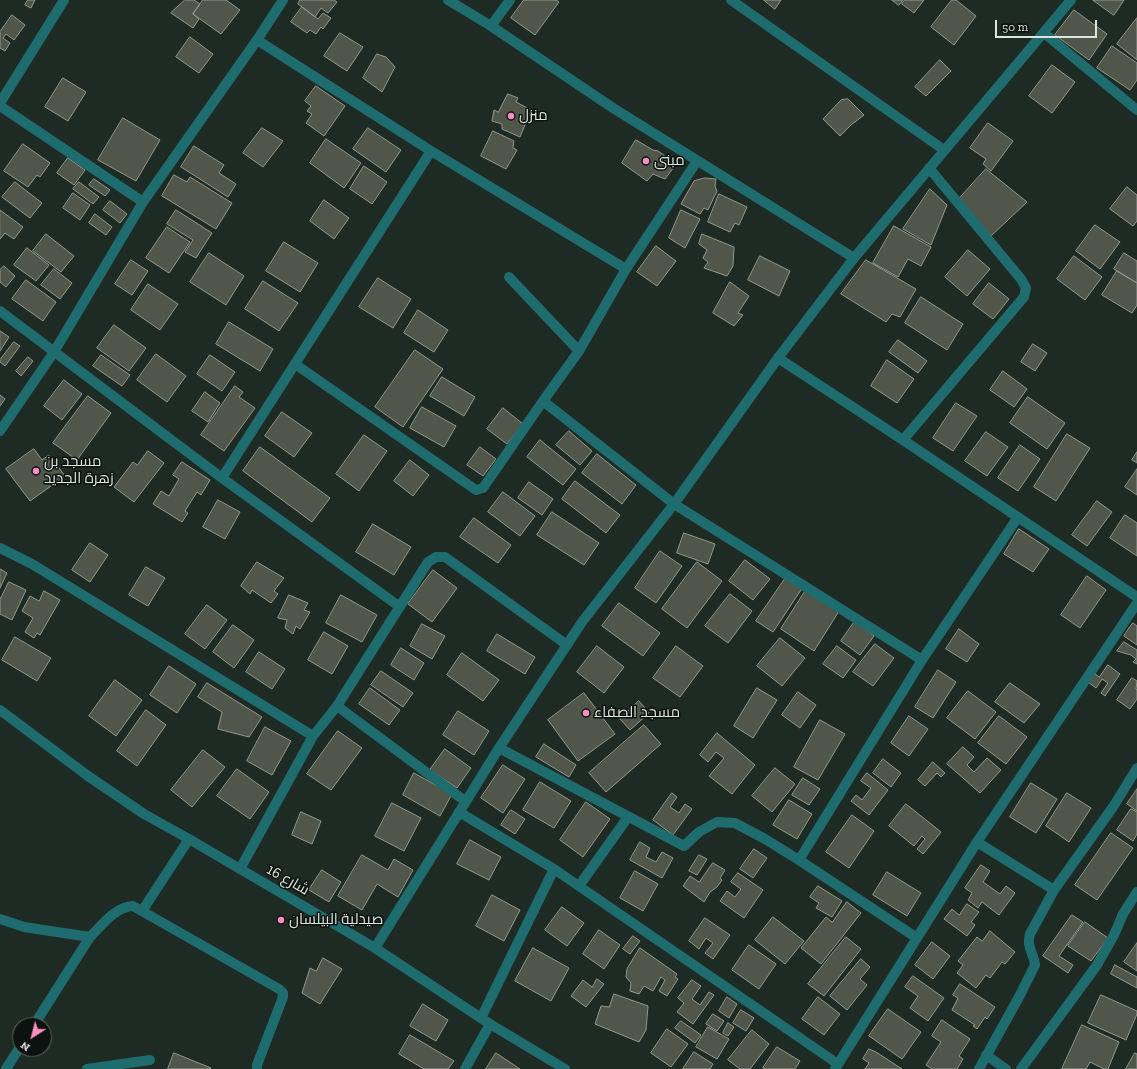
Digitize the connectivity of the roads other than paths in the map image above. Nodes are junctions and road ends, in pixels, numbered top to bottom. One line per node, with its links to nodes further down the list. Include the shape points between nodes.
1 (64, 0): 10 (street)
2 (283, 0): 9 (street)
3 (448, 0): 7 (street)
4 (510, 0): 7 (street)
5 (731, 0): 12 (street)
6 (1071, 0): 8 (street)
7 (491, 26): 14 (street)
8 (1044, 33): 11 (street); 12 (street)
9 (257, 40): 13 (street); 16 (street)
10 (0, 105): 16 (street)
11 (1137, 110)
12 (944, 150): 15 (street)
13 (431, 151): 18 (street); 24 (street)
14 (697, 161): 17 (street); 18 (street)
15 (929, 168): 17 (street); 27 (street, via 1026,288 1024,296 1005,321)
16 (143, 202): 22 (street)
17 (854, 258): 23 (street)
18 (626, 269): 21 (street)
19 (509, 277): 21 (street)
20 (0, 311): 22 (street)
21 (579, 351): 25 (street)
22 (54, 352): 26 (street); 28 (street)
23 (778, 358): 27 (street); 29 (street)
24 (295, 364): 25 (street, via 476,490 483,488); 28 (street)
25 (543, 401): 29 (street)
26 (0, 431)
27 (904, 440): 30 (street)
28 (222, 478): 34 (street)
29 (674, 504): 35 (street); 36 (street)
30 (1018, 517): 32 (street); 36 (street)
31 (0, 548): 39 (street, via 32,564)
32 (1137, 597)
33 (1137, 603): 46 (street)
34 (400, 607): 35 (street, via 428,562 436,557 445,557); 37 (street)
35 (567, 645): 40 (street)
36 (922, 660): 47 (street)
37 (337, 706): 39 (street); 42 (street)
38 (0, 710): 45 (street, شارع 16, via 88,776 144,814)
39 (314, 736): 48 (street)
40 (499, 748): 42 (street); 44 (street)
41 (1137, 768): 51 (street, via 1113,807)
42 (466, 801): 43 (street)
43 (459, 812): 49 (street); 57 (street)
44 (628, 817): 47 (street, via 684,846 699,832 717,822 735,823); 50 (street)
45 (189, 839): 48 (street, شارع 16); 53 (street)
46 (977, 842): 51 (street); 56 (street)
47 (799, 860): 56 (street)
48 (240, 869): 57 (street, شارع 16)
49 (554, 869): 50 (street); 59 (street)
50 (579, 886): 63 (street)
51 (1054, 890): 60 (street, via 1028,941 1035,965)
52 (1137, 892): 71 (street, via 1097,965)
53 (142, 911): 55 (street, via 133,906 124,906); 66 (street, via 283,993 284,997)
54 (0, 919): 55 (street, via 24,927)
55 (90, 937): 58 (street)
56 (917, 938): 63 (street)
57 (375, 948): 59 (street, شارع 16)
58 (39, 1017)
59 (485, 1021): 67 (street); 68 (street, شارع 16)
60 (986, 1055): 69 (street); 70 (street)
61 (14, 1057): 64 (street)
62 (150, 1060): 65 (street)
63 (836, 1067)
64 (6, 1069)
65 (87, 1069)
66 (257, 1069)
67 (465, 1069)
68 (565, 1069)
69 (979, 1069)
70 (1006, 1069)
71 (1021, 1069)

